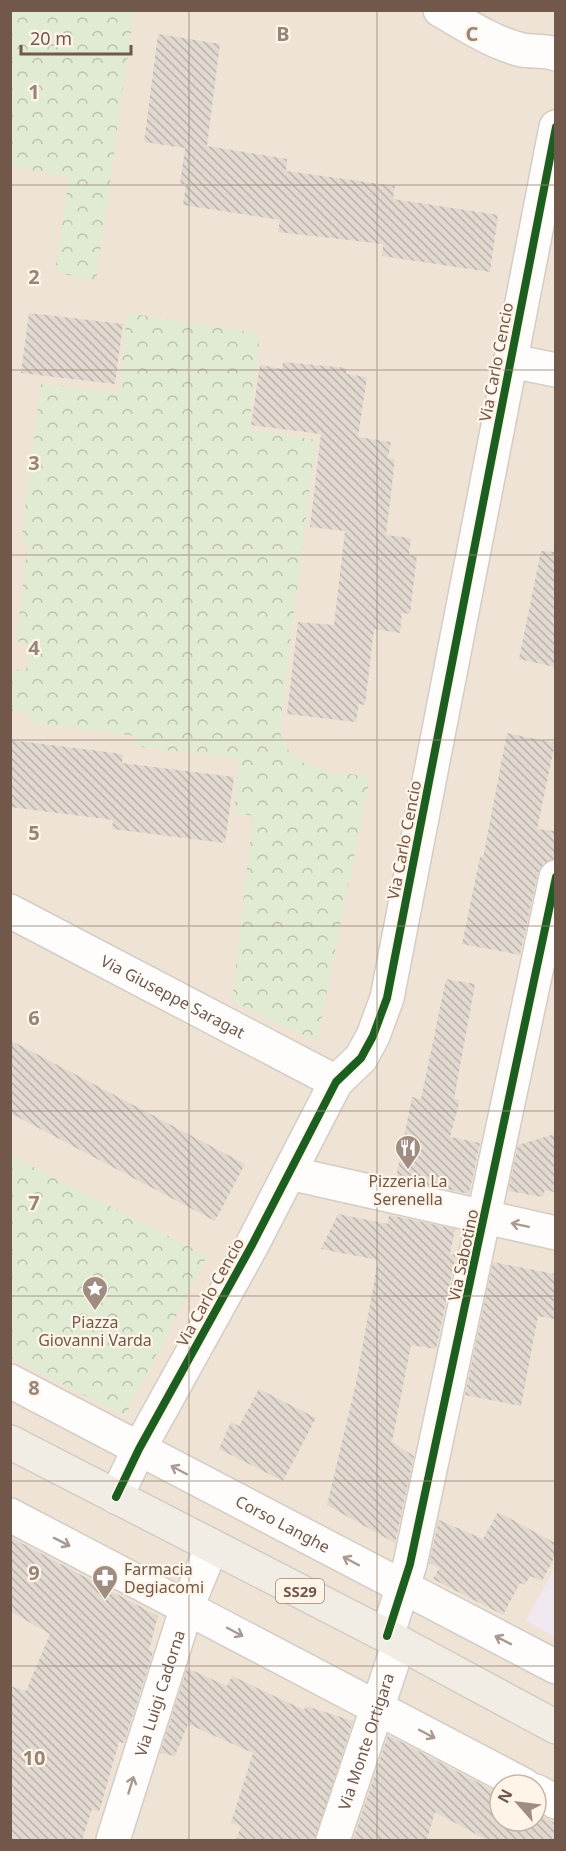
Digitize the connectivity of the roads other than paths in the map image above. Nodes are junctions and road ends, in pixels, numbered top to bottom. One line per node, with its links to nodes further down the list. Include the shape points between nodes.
1 (440, 10): 2 (street, via 497,41)
2 (555, 54)
3 (555, 127): 4 (street, Via Carlo Cencio)
4 (511, 361): 5 (street); 8 (street, Via Carlo Cencio, via 387,998 361,1058)
5 (555, 370)
6 (555, 877): 10 (street, Via Sabotino)
7 (10, 911): 8 (street, Via Giuseppe Saragat)
8 (336, 1082): 9 (street, Via Carlo Cencio)
9 (290, 1173): 10 (street); 14 (street, Via Carlo Cencio)
10 (485, 1217): 11 (street, one-way to 10); 18 (street, Via Sabotino)
11 (555, 1233)
12 (10, 1381): 14 (street, Corso Langhe)
13 (10, 1442): 15 (main road, SS29)
14 (139, 1449): 15 (street, Via Carlo Cencio); 18 (street, Corso Langhe, one-way to 14)
15 (116, 1497): 17 (main road, SS29)
16 (10, 1515): 19 (street, one-way to 19)
17 (212, 1546): 19 (street, Via Luigi Cadorna); 20 (main road, SS29)
18 (403, 1589): 20 (street, Via Sabotino); 21 (street, Corso Langhe, one-way to 18)
19 (187, 1607): 22 (street, one-way to 22); 25 (street, Via Luigi Cadorna, one-way to 19)
20 (393, 1640): 22 (street, Via Monte Ortigara); 23 (main road, SS29)
21 (555, 1667)
22 (376, 1706): 24 (street, one-way to 24); 26 (street, Via Monte Ortigara)
23 (555, 1727)
24 (502, 1773)
25 (113, 1840)
26 (333, 1840)

